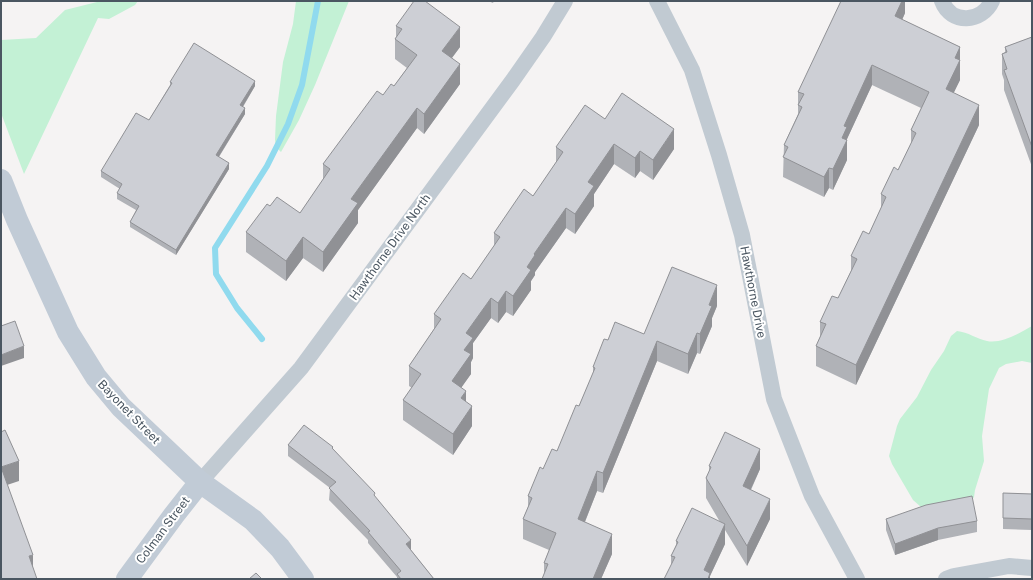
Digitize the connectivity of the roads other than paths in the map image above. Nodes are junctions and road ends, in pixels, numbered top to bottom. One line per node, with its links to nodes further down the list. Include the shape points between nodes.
1 (565, 1): 6 (street, Hawthorne Drive North, via 513,80 301,368)
2 (657, 1): 10 (street, Hawthorne Drive, via 692,70 719,155 742,236 774,399 812,496)
3 (942, 1): 4 (street, via 951,13 966,19 982,14)
4 (992, 1)
5 (1, 180): 6 (street, Bayonet Street, via 68,332 96,377 121,407)
6 (200, 482): 8 (street, Colman Street); 9 (street, Bayonet Street, via 253,520 280,548)
7 (1032, 568): 11 (street, via 1010,566)
8 (127, 579)
9 (303, 579)
10 (857, 579)
11 (946, 579)

